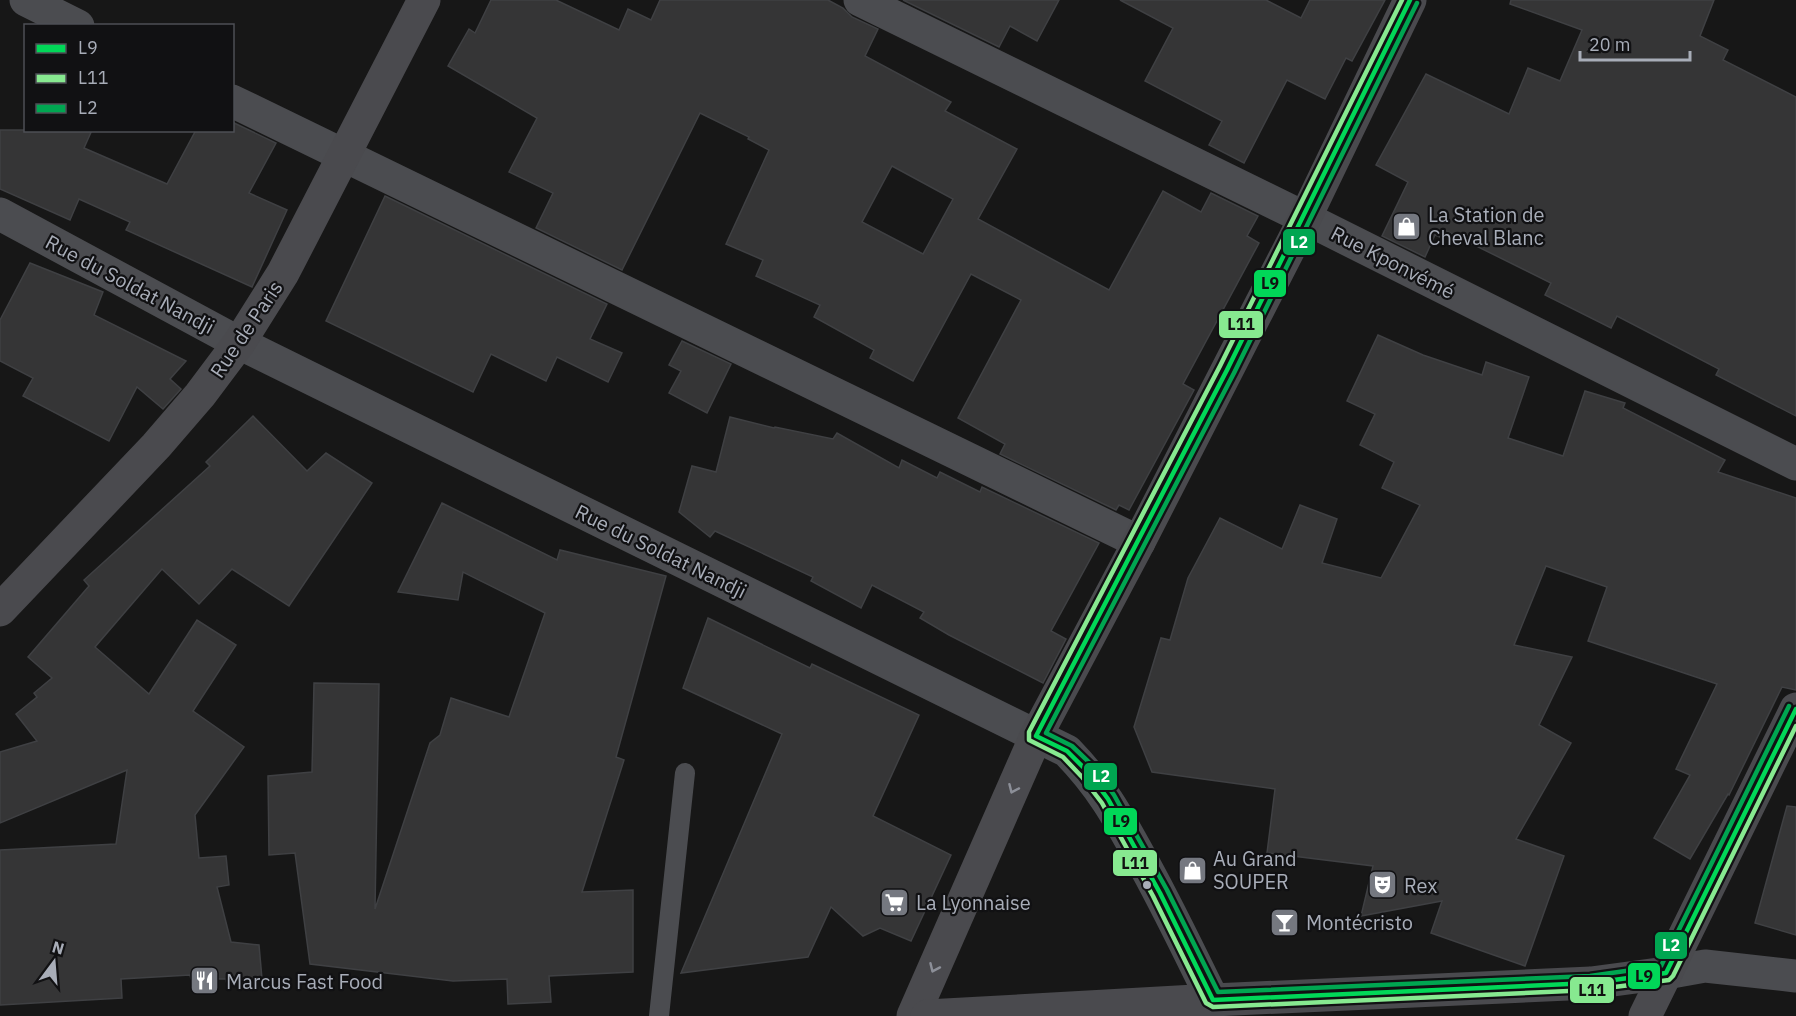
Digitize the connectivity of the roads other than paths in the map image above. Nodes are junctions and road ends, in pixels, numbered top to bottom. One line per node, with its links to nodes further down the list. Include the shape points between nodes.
1 (26, 0): 5 (street)
2 (424, 0): 7 (street, Rue de Paris)
3 (860, 0): 9 (street, Rue Kponvémé)
4 (1410, 0): 9 (street)
5 (74, 24)
6 (234, 102): 7 (street)
7 (345, 156): 10 (street, Rue de Paris, via 283,273); 12 (street)
8 (0, 214): 10 (street, Rue du Soldat Nandji)
9 (1305, 218): 11 (street, Rue Kponvémé); 12 (street)
10 (239, 344): 13 (street, Rue de Paris, via 156,446); 15 (street, Rue du Soldat Nandji)
11 (1796, 464)
12 (1139, 542): 15 (street)
13 (0, 610)
14 (1796, 709): 17 (street)
15 (1036, 736): 19 (street, Rue du Soldat Nandji, via 1067,751 1108,799); 21 (street, one-way to 21)
16 (685, 773): 20 (lane)
17 (1666, 973): 18 (street, via 1705,966); 19 (street, via 1591,983); 23 (street)
18 (1796, 976)
19 (1213, 1000): 22 (street)
20 (659, 1016)
21 (913, 1016)
22 (927, 1016)
23 (1645, 1016)

